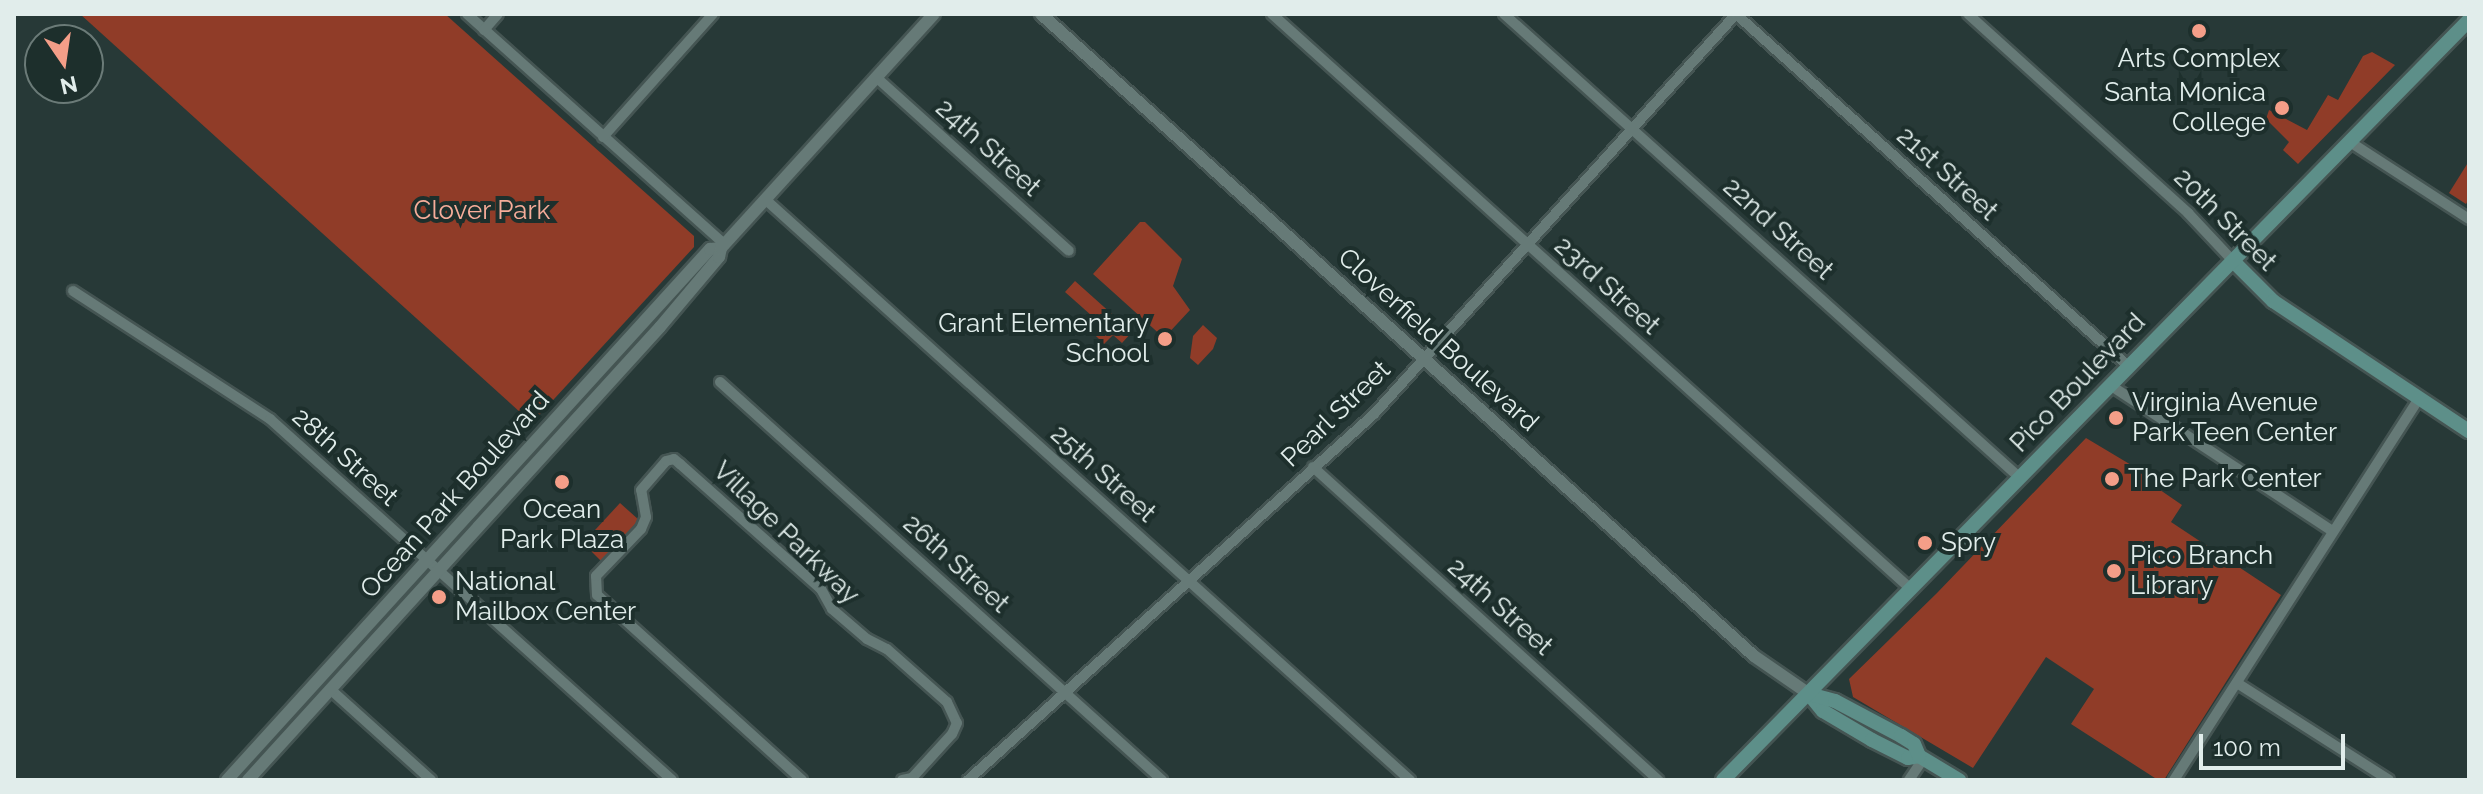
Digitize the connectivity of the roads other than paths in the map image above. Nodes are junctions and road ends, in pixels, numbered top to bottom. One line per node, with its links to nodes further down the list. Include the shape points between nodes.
1 (467, 14): 11 (street)
2 (498, 14): 11 (street)
3 (713, 14): 14 (street)
4 (934, 14): 12 (street, Ocean Park Boulevard)
5 (1041, 14): 23 (street, Cloverfield Boulevard)
6 (1272, 14): 18 (street, 23rd Street)
7 (1504, 14): 13 (street, 22nd Street)
8 (1736, 14): 13 (street, Pearl Street); 24 (street, 21st Street)
9 (1968, 14): 21 (street, 20th Street, via 2188,213)
10 (2469, 20): 15 (main road, Pico Boulevard)
11 (484, 30): 14 (street)
12 (877, 78): 16 (street, Ocean Park Boulevard); 20 (street, 24th Street)
13 (1632, 128): 18 (street, Pearl Street); 30 (street, 22nd Street)
14 (603, 137): 19 (street)
15 (2350, 142): 17 (street); 21 (main road, Pico Boulevard)
16 (766, 200): 19 (street, Ocean Park Boulevard); 34 (street, 25th Street)
17 (2469, 219)
18 (1527, 244): 23 (street, Pearl Street); 35 (street, 23rd Street)
19 (723, 246): 32 (street, Ocean Park Boulevard, via 710,249); 33 (street, Ocean Park Boulevard, via 660,327)
20 (1069, 251)
21 (2233, 261): 24 (main road, Pico Boulevard); 27 (main road, 20th Street, via 2273,301)
22 (73, 291): 32 (street, 28th Street, via 270,419)
23 (1423, 359): 29 (street, Pearl Street, via 1374,414); 39 (street, Cloverfield Boulevard, via 1754,656)
24 (2128, 366): 26 (main road, Pico Boulevard)
25 (720, 382): 38 (street, 26th Street)
26 (2110, 385): 30 (main road, Pico Boulevard); 31 (street)
27 (2419, 398): 28 (main road, 20th Street); 31 (street)
28 (2469, 431)
29 (1313, 467): 34 (street, Pearl Street); 50 (street, 24th Street)
30 (2020, 478): 35 (main road, Pico Boulevard)
31 (2332, 531): 36 (street)
32 (426, 561): 33 (street, 28th Street); 42 (street, Ocean Park Boulevard)
33 (437, 571): 37 (street, Ocean Park Boulevard); 45 (street, 28th Street)
34 (1188, 580): 38 (street, Pearl Street); 49 (street, 25th Street)
35 (1912, 590): 39 (main road, Pico Boulevard)
36 (2237, 683): 54 (street); 55 (street)
37 (330, 689): 43 (street, Ocean Park Boulevard); 44 (street)
38 (1065, 692): 47 (street, Pearl Street); 48 (street, 26th Street)
39 (1809, 694): 40 (main road, Cloverfield Boulevard, via 1823,711 1872,740 1908,758); 51 (main road, Pico Boulevard)
40 (1921, 758): 52 (street); 53 (main road, Cloverfield Boulevard)
41 (910, 779): 46 (street, Village Parkway, via 952,734 957,723 947,702 832,609 821,589 680,464 666,461 641,490 646,508 641,529 596,576 597,595)
42 (227, 780)
43 (248, 780)
44 (431, 780)
45 (672, 780)
46 (802, 780)
47 (968, 780)
48 (1162, 780)
49 (1410, 780)
50 (1658, 780)
51 (1723, 780)
52 (1909, 780)
53 (1959, 780)
54 (2174, 780)
55 (2389, 780)

